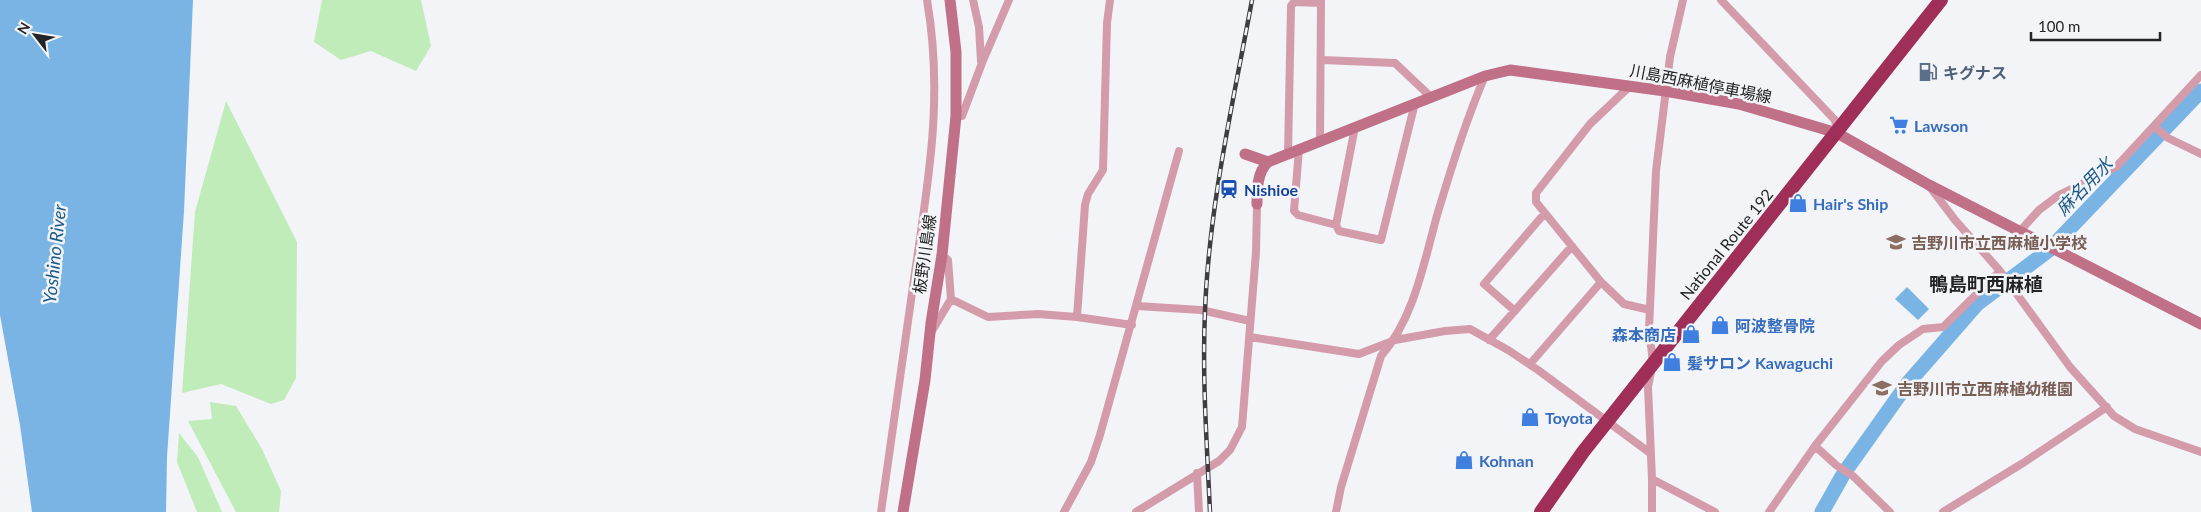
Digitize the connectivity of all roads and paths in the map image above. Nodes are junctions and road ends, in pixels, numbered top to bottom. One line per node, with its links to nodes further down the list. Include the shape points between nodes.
1 (927, 0): 58 (street, via 935,74 933,140)
2 (950, 0): 18 (main road, 板野川島線, via 956,52)
3 (973, 0): 11 (street)
4 (1008, 0): 11 (street)
5 (1110, 0): 41 (street, via 1103,170 1085,205)
6 (1683, 0): 15 (street)
7 (1721, 0): 21 (street, via 1836,120)
8 (1941, 0): 21 (highway, National Route 192)
9 (1321, 2): 10 (street); 24 (street, via 1294,2 1290,6)
10 (1322, 60): 16 (street, via 1396,63); 22 (street)
11 (982, 63): 18 (street, via 962,116)
12 (2201, 75): 19 (street)
13 (1485, 76): 14 (main road, 川島西麻植停車場線, via 1510,70); 16 (main road, 川島西麻植停車場線); 47 (street, via 1455,156 1409,311)
14 (1630, 86): 15 (main road, 川島西麻植停車場線); 30 (street, via 1590,124 1536,193 1536,202)
15 (1665, 91): 21 (main road, 川島西麻植停車場線, via 1739,104); 39 (street, via 1656,171)
16 (1431, 97): 17 (main road, 川島西麻植停車場線)
17 (1415, 103): 20 (main road, 川島西麻植停車場線); 31 (street, via 1381,240 1339,231)
18 (956, 116): 34 (main road, 板野川島線)
19 (2154, 126): 26 (street, via 2168,138); 32 (street, via 2116,167 2059,195 2039,210)
20 (1355, 127): 22 (main road, 川島西麻植停車場線); 31 (street)
21 (1837, 134): 28 (main road, 川島西麻植停車場線); 49 (highway, National Route 192)
22 (1320, 141): 24 (main road, 川島西麻植停車場線)
23 (1180, 152): 38 (street)
24 (1293, 152): 27 (main road, 川島西麻植停車場線); 31 (street, via 1294,211 1298,215)
25 (1245, 154): 27 (main road)
26 (2201, 154)
27 (1268, 162): 29 (main road, via 1262,167)
28 (1929, 185): 32 (main road, 川島西麻植停車場線); 35 (street)
29 (1256, 204): 42 (street)
30 (1546, 213): 33 (street); 40 (street, via 1484,284)
31 (1336, 225)
32 (2020, 231): 43 (main road, 川島西麻植停車場線)
33 (1572, 246): 36 (street); 40 (street)
34 (942, 255): 37 (street, via 948,260); 45 (main road, 板野川島線)
35 (2001, 272): 51 (street, via 2070,367); 53 (street, via 1943,328 1923,329 1899,345 1882,361)
36 (1601, 282): 39 (street, via 1624,304); 50 (street)
37 (951, 299): 41 (street, via 988,316 1038,314); 45 (street)
38 (1137, 306): 42 (street, via 1201,310); 44 (street)
39 (1650, 310): 49 (street)
40 (1514, 311): 48 (street)
41 (1077, 317): 44 (street)
42 (1250, 321): 46 (street)
43 (2201, 324)
44 (1132, 325): 60 (street, via 1091,462)
45 (929, 334): 59 (main road, 板野川島線, via 925,380)
46 (1250, 337): 47 (street, via 1359,354); 56 (street, via 1242,427 1224,456)
47 (1395, 340): 48 (street, via 1470,329); 63 (street, via 1381,356)
48 (1489, 340): 50 (street)
49 (1653, 362): 52 (highway, National Route 192); 55 (street, via 1648,387)
50 (1530, 364): 52 (street)
51 (2107, 407): 54 (street, via 2114,416 2135,429); 69 (street)
52 (1607, 422): 55 (street); 64 (highway, National Route 192)
53 (1815, 446): 67 (street); 68 (street, via 1853,476)
54 (2201, 452)
55 (1650, 453): 57 (street)
56 (1197, 473): 61 (street); 62 (street)
57 (1652, 479): 65 (street); 66 (street)
58 (881, 512)
59 (903, 512)
60 (1064, 512)
61 (1136, 512)
62 (1199, 512)
63 (1336, 512)
64 (1541, 512)
65 (1652, 512)
66 (1715, 512)
67 (1769, 512)
68 (1890, 512)
69 (1943, 512)

